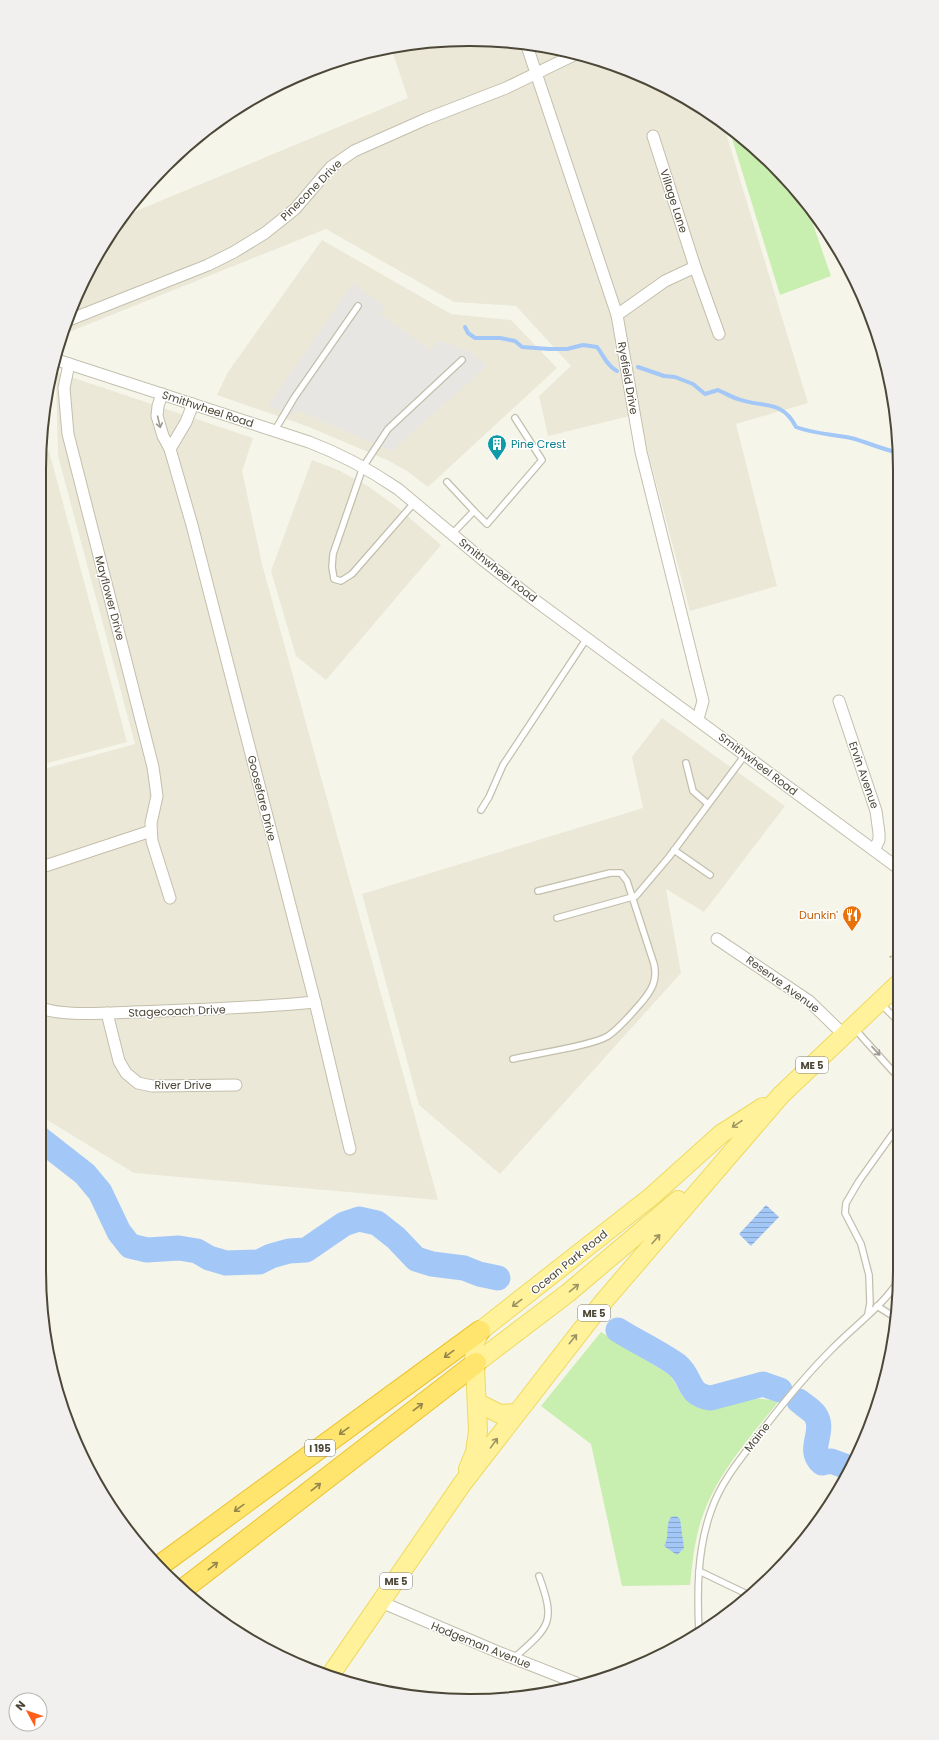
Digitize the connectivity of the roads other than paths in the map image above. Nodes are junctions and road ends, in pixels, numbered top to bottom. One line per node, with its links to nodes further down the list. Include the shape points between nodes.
1 (528, 50): 3 (street, Ryefield Drive)
2 (568, 58): 3 (street, Pinecone Drive)
3 (535, 74): 7 (street, Ryefield Drive); 8 (street, Pinecone Drive, via 354,151 331,167 295,209 265,233 234,252 208,265)
4 (654, 136): 5 (street, Village Lane)
5 (695, 267): 7 (street, via 665,282); 9 (street, Village Lane)
6 (358, 306): 16 (lane, via 294,398)
7 (616, 314): 25 (street, Ryefield Drive, via 641,452 703,701)
8 (74, 319)
9 (719, 334)
10 (462, 360): 18 (lane, via 388,429)
11 (60, 361): 12 (street, Smithwheel Road)
12 (69, 364): 13 (street, Smithwheel Road); 30 (street, Mayflower Drive, via 64,388 68,434 153,767 157,796)
13 (162, 394): 14 (street, Smithwheel Road); 17 (street, Goosefare Drive, one-way to 17, via 157,416)
14 (193, 404): 16 (street, Smithwheel Road); 17 (street, via 186,422)
15 (515, 418): 21 (lane, via 542,460 486,524)
16 (275, 430): 18 (street, Smithwheel Road, via 320,446)
17 (170, 448): 42 (street, Goosefare Drive)
18 (364, 467): 20 (street, Smithwheel Road, via 398,489); 20 (lane, via 333,554 333,575 336,581 346,579 352,574)
19 (447, 482): 21 (lane)
20 (414, 503): 22 (street, Smithwheel Road)
21 (474, 511): 22 (lane)
22 (452, 534): 23 (street, Smithwheel Road)
23 (587, 637): 25 (street, Smithwheel Road); 29 (lane, via 503,765)
24 (838, 701): 32 (street, Ervin Avenue, via 876,811 879,840)
25 (698, 719): 26 (street, Smithwheel Road)
26 (746, 754): 28 (lane); 32 (street, Smithwheel Road)
27 (686, 762): 28 (lane, via 693,791)
28 (708, 804): 31 (lane)
29 (481, 810)
30 (151, 831): 34 (street); 37 (street, Mayflower Drive, via 155,854)
31 (674, 850): 35 (lane); 38 (lane, via 647,885)
32 (874, 850): 33 (street, Smithwheel Road)
33 (893, 864)
34 (46, 866)
35 (710, 875)
36 (538, 891): 38 (lane, via 616,872 624,876)
37 (170, 898)
38 (632, 898): 39 (lane); 48 (lane, via 656,971 650,992 607,1037)
39 (556, 918)
40 (717, 939): 47 (street, Reserve Avenue, via 809,1001)
41 (893, 989): 43 (main road, Ocean Park Road / ME 5)
42 (315, 1002): 45 (street, Stagecoach Drive, via 260,1007); 53 (street, Goosefare Drive)
43 (879, 1002): 46 (lane); 47 (main road, Ocean Park Road / ME 5)
44 (46, 1010): 45 (street, Stagecoach Drive)
45 (107, 1013): 50 (street, River Drive, via 119,1061 126,1073 138,1083 152,1086)
46 (893, 1015)
47 (848, 1031): 49 (lane, one-way to 49); 51 (main road, Ocean Park Road / ME 5)
48 (513, 1059)
49 (893, 1072)
50 (236, 1085)
51 (781, 1094): 54 (main road, Ocean Park Road / ME 5); 59 (main road, Ocean Park Road / ME 5, one-way to 59, via 721,1134 652,1196)
52 (893, 1133): 57 (lane, via 846,1203 845,1213 861,1244 869,1275)
53 (350, 1149)
54 (735, 1149): 60 (main road, one-way to 54, via 612,1257); 62 (main road, Ocean Park Road / ME 5, one-way to 54, via 604,1301)
55 (892, 1290): 56 (lane, Maine)
56 (877, 1306): 57 (lane, Maine); 58 (lane)
57 (868, 1314): 65 (lane, Maine, via 802,1380 730,1473 711,1510 704,1535)
58 (890, 1314)
59 (480, 1331): 60 (main road, Ocean Park Road / ME 5, via 474,1345); 64 (highway, I 195, one-way to 64)
60 (476, 1363): 61 (main road, Ocean Park Road / ME 5); 67 (highway, I 195, one-way to 60)
61 (478, 1403): 62 (main road, via 500,1414); 63 (main road, Ocean Park Road / ME 5, via 475,1452)
62 (516, 1413): 63 (main road, Ocean Park Road / ME 5, one-way to 62)
63 (462, 1484): 69 (main road, Ocean Park Road / ME 5)
64 (163, 1563)
65 (699, 1571): 68 (lane); 70 (lane, Maine)
66 (539, 1576): 71 (lane, via 548,1601 547,1623 540,1634)
67 (187, 1586)
68 (744, 1593)
69 (381, 1602): 71 (street, Hodgeman Avenue); 72 (main road, Ocean Park Road / ME 5)
70 (699, 1626)
71 (514, 1658): 73 (street, Hodgeman Avenue)
72 (333, 1672)
73 (573, 1681)

